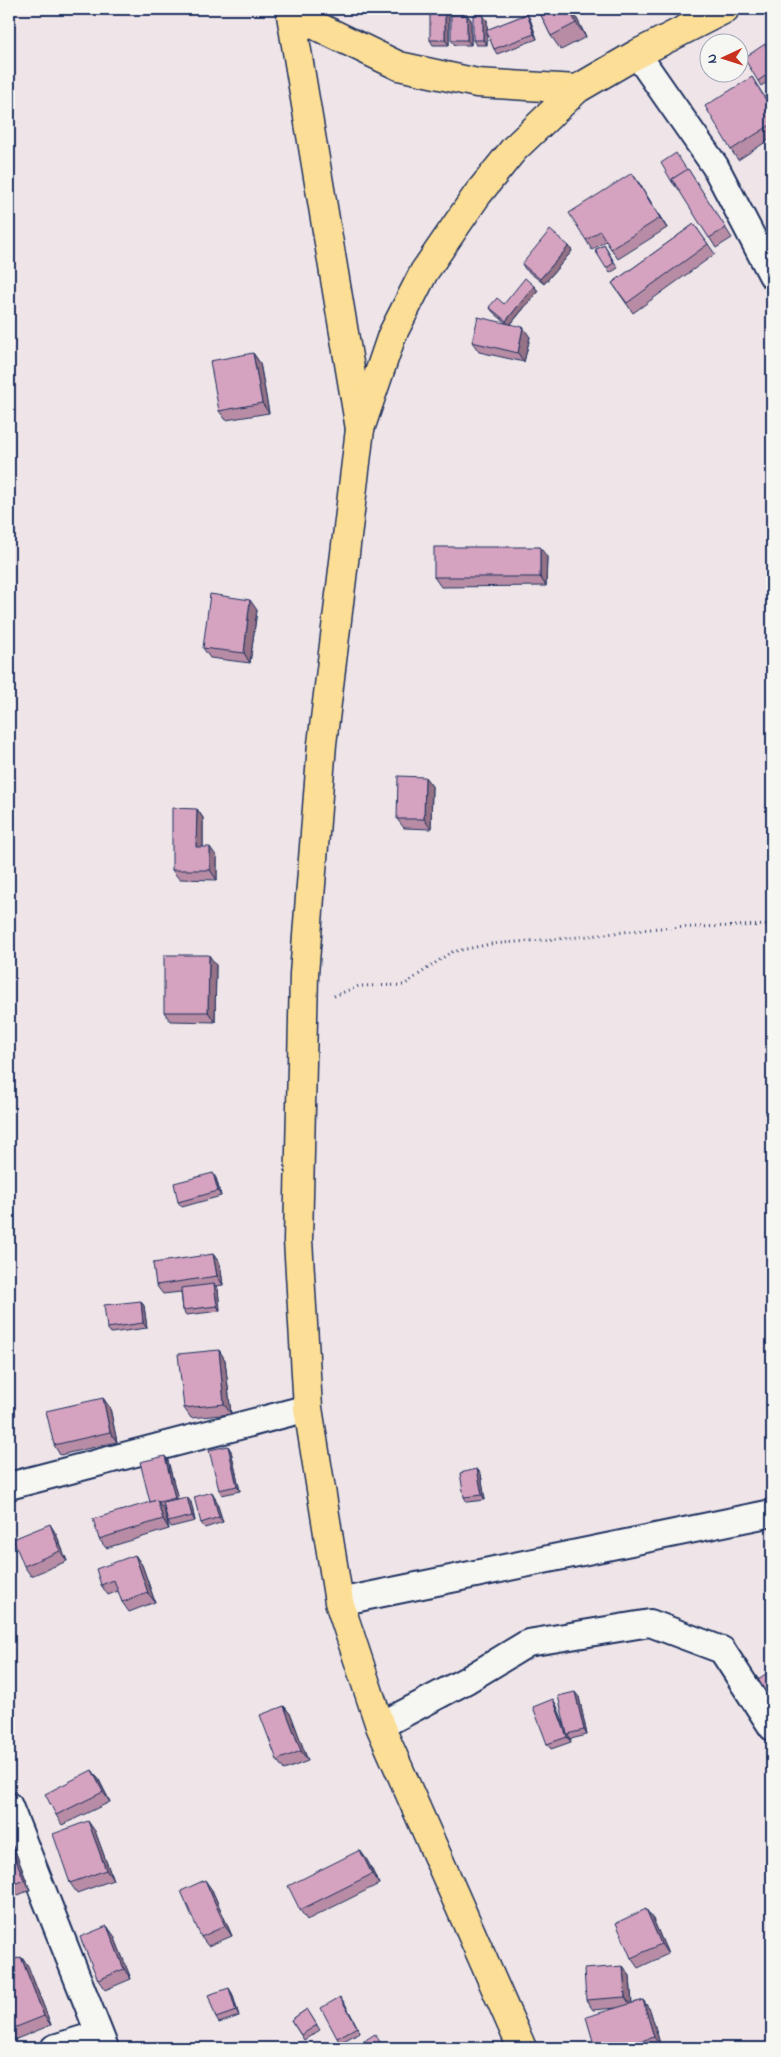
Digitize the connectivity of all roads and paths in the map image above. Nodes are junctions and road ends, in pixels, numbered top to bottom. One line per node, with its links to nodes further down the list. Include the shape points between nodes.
1 (724, 9): 3 (main road)
2 (291, 11): 4 (main road, via 399,66 477,83); 6 (main road)
3 (637, 54): 4 (main road); 5 (street, via 715,166)
4 (577, 89): 6 (main road, via 514,149 477,195 424,272 392,335)
5 (772, 274)
6 (360, 429): 8 (main road, via 322,744)
7 (772, 925): 8 (path, via 659,928 492,944 451,952 404,985 359,986)
8 (304, 1008): 9 (main road, via 298,1240)
9 (308, 1408): 10 (street); 12 (main road)
10 (9, 1486)
11 (772, 1512): 12 (street)
12 (339, 1602): 13 (main road)
13 (380, 1726): 14 (street, via 528,1643 650,1623 722,1650); 18 (main road)
14 (772, 1726)
15 (9, 1806): 16 (street)
16 (102, 2041): 17 (street)
17 (54, 2048)
18 (522, 2048)

